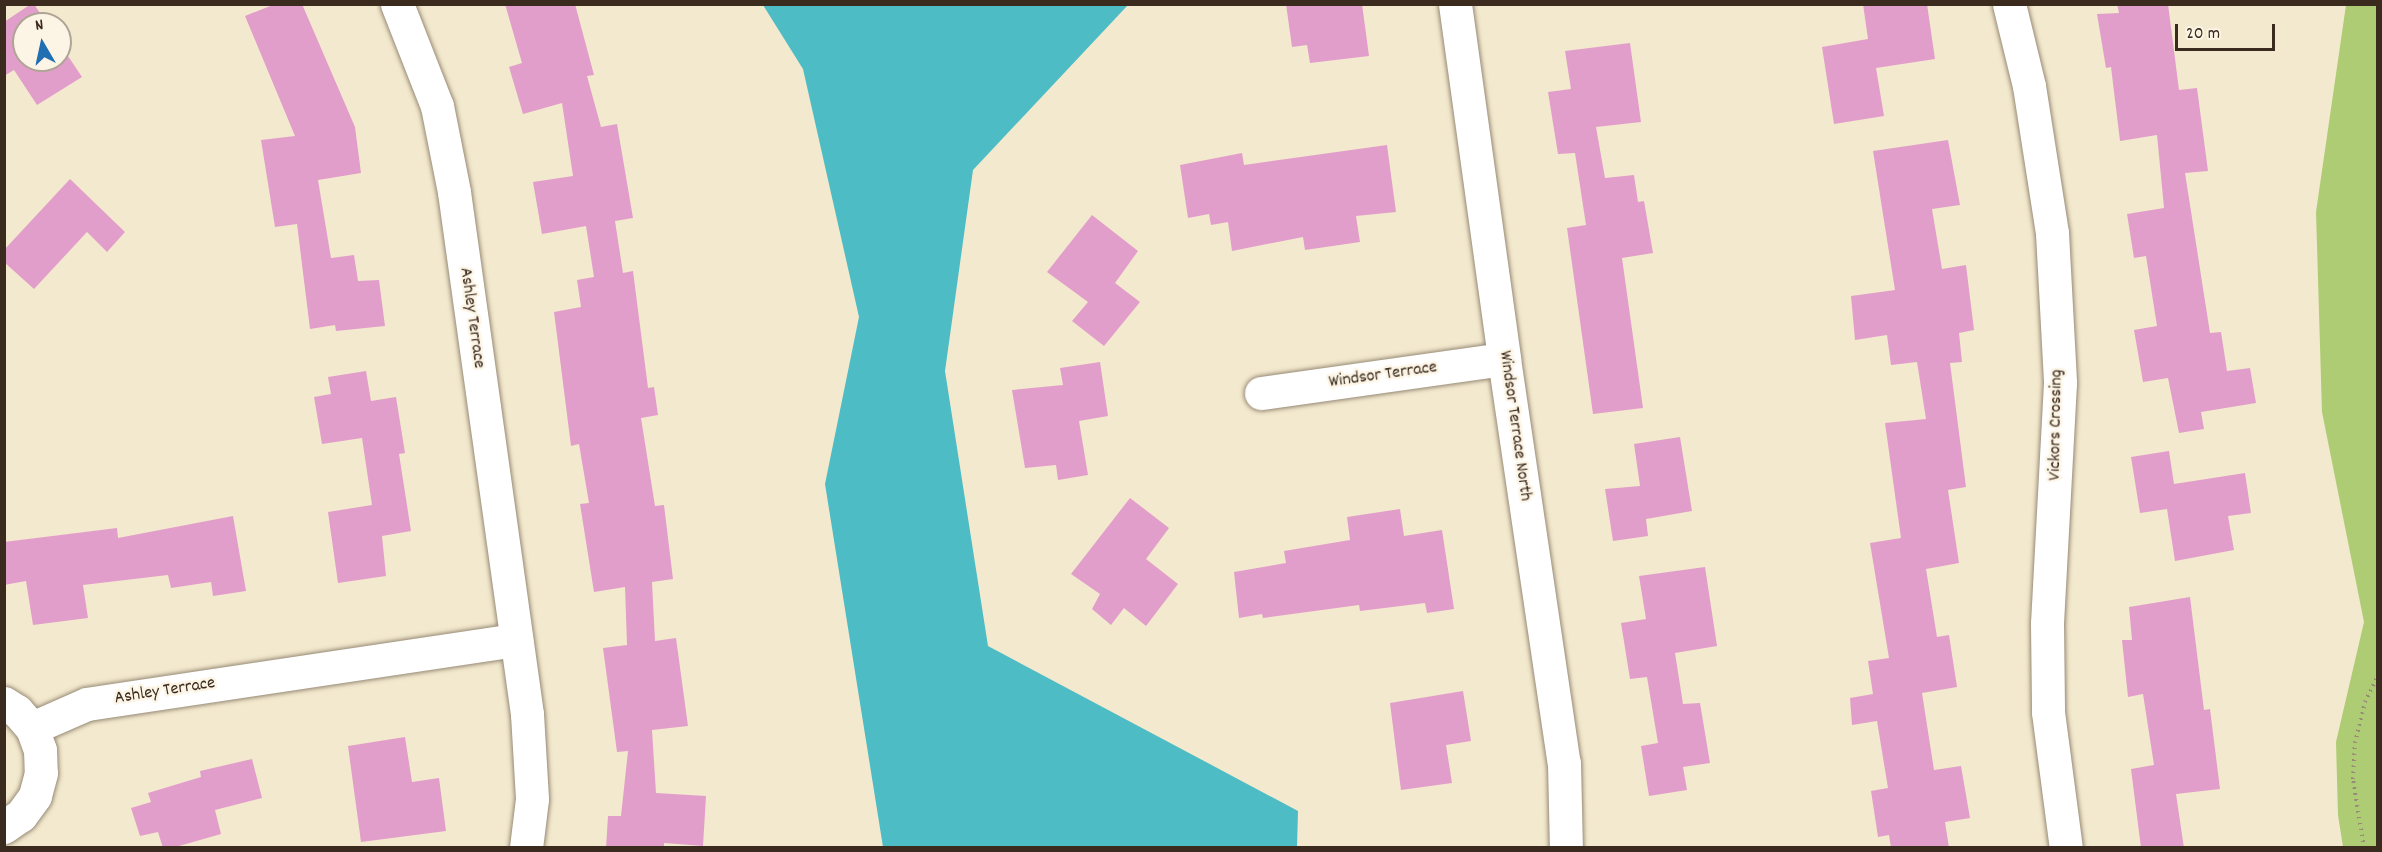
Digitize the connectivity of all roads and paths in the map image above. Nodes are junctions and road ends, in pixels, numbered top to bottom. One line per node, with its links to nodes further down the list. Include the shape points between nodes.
1 (397, 4): 6 (street, Ashley Terrace, via 437,106 454,192)
2 (1455, 4): 4 (street, Windsor Terrace North)
3 (2009, 4): 13 (street, Vickors Crossing, via 2029,86 2052,233 2060,382 2047,624 2048,712)
4 (1504, 359): 5 (street, Windsor Terrace); 12 (street, Windsor Terrace North, via 1564,763)
5 (1261, 393)
6 (516, 639): 9 (street, Ashley Terrace, via 87,704); 11 (street, Ashley Terrace, via 527,714 532,799)
7 (2378, 675): 14 (path, via 2365,702 2355,743 2353,778)
8 (4, 703): 9 (street)
9 (32, 728): 10 (street, via 40,750 41,773 35,796 21,815)
10 (4, 827)
11 (525, 848)
12 (1566, 848)
13 (2066, 848)
14 (2364, 848)

